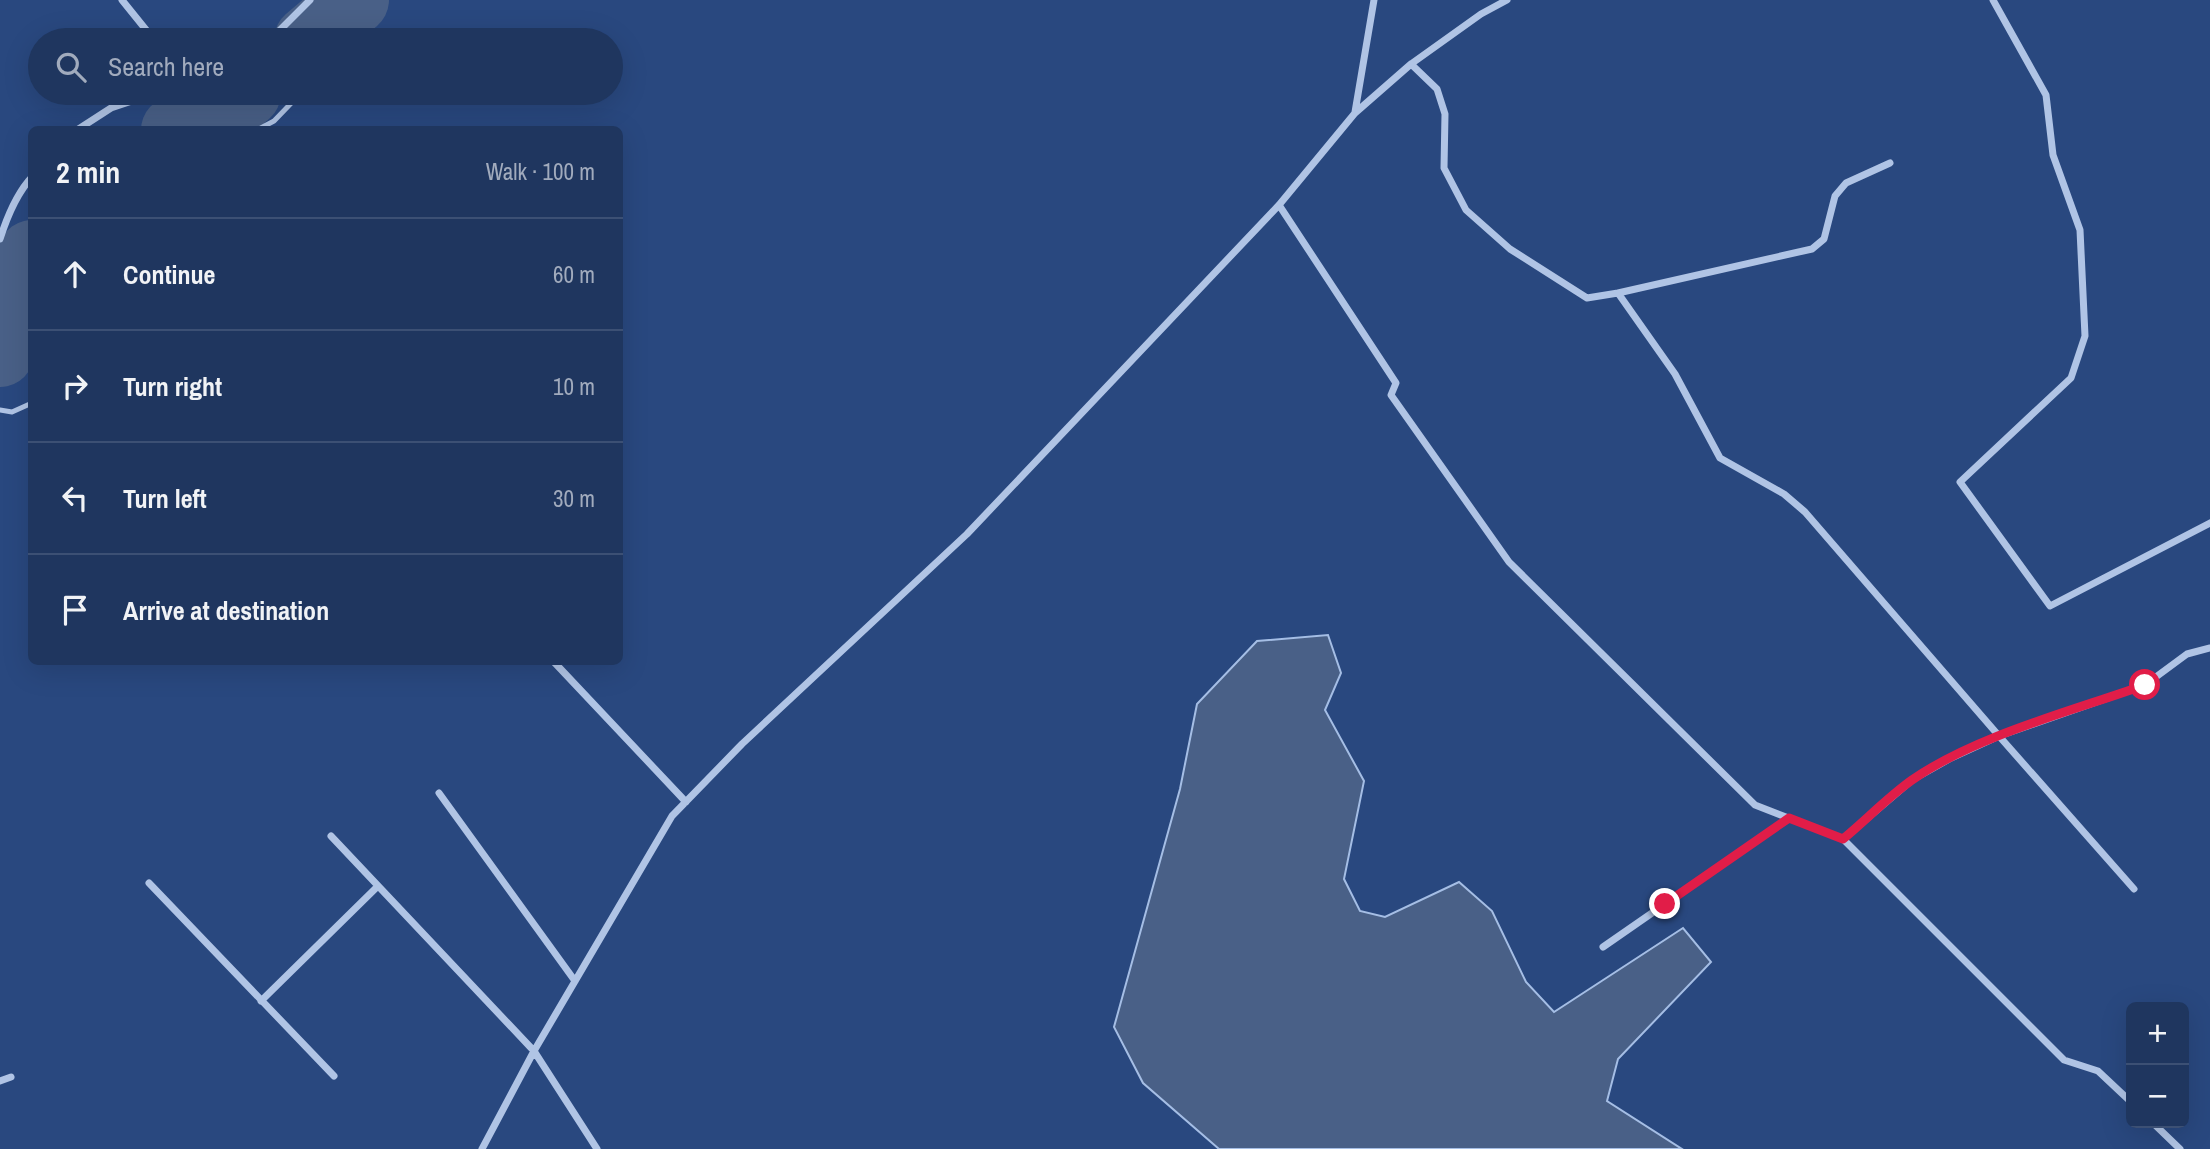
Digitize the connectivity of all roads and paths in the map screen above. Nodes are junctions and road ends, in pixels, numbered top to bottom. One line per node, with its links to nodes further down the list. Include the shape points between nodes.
1 (122, 0): 6 (street)
2 (310, 0): 7 (street)
3 (1374, 0): 11 (street)
4 (1507, 0): 8 (street)
5 (1993, 0): 23 (street, via 2046,95 2053,155 2080,230 2085,336 2071,377 1960,482 2050,606)
6 (145, 28)
7 (282, 28)
8 (1411, 64): 11 (street); 20 (street, via 1437,89 1445,114 1444,168 1466,211 1510,249 1587,298)
9 (120, 105): 12 (street)
10 (289, 105): 13 (lane)
11 (1355, 113): 16 (street)
12 (83, 126)
13 (265, 126)
14 (1891, 163): 20 (street, via 1846,183 1835,196 1824,239 1812,248)
15 (28, 181): 18 (street)
16 (1279, 205): 28 (street, via 967,534 742,744); 29 (street, via 1396,383 1391,395 1509,562 1755,805)
17 (0, 212): 18 (street)
18 (6, 220): 19 (street)
19 (0, 239)
20 (1618, 293): 26 (street, via 1675,374 1720,457 1784,494 1805,512)
21 (28, 405): 22 (lane, via 12,412)
22 (0, 410)
23 (2210, 523)
24 (2210, 648): 26 (street, via 2187,654 2145,685)
25 (557, 665): 28 (street)
26 (1999, 736): 31 (street, via 1912,780); 34 (street)
27 (439, 793): 36 (street)
28 (686, 803): 36 (street, via 672,816)
29 (1789, 818): 31 (street); 35 (street)
30 (331, 836): 33 (street)
31 (1843, 839): 42 (street, via 2063,1060 2098,1071)
32 (149, 883): 37 (street)
33 (378, 886): 37 (street); 38 (street)
34 (2134, 888)
35 (1603, 947)
36 (575, 981): 38 (street)
37 (261, 1000): 39 (street)
38 (534, 1051): 44 (street); 45 (street)
39 (334, 1076)
40 (10, 1077): 41 (street)
41 (0, 1080)
42 (2126, 1097)
43 (2158, 1128): 46 (street)
44 (482, 1149)
45 (597, 1149)
46 (2180, 1149)

